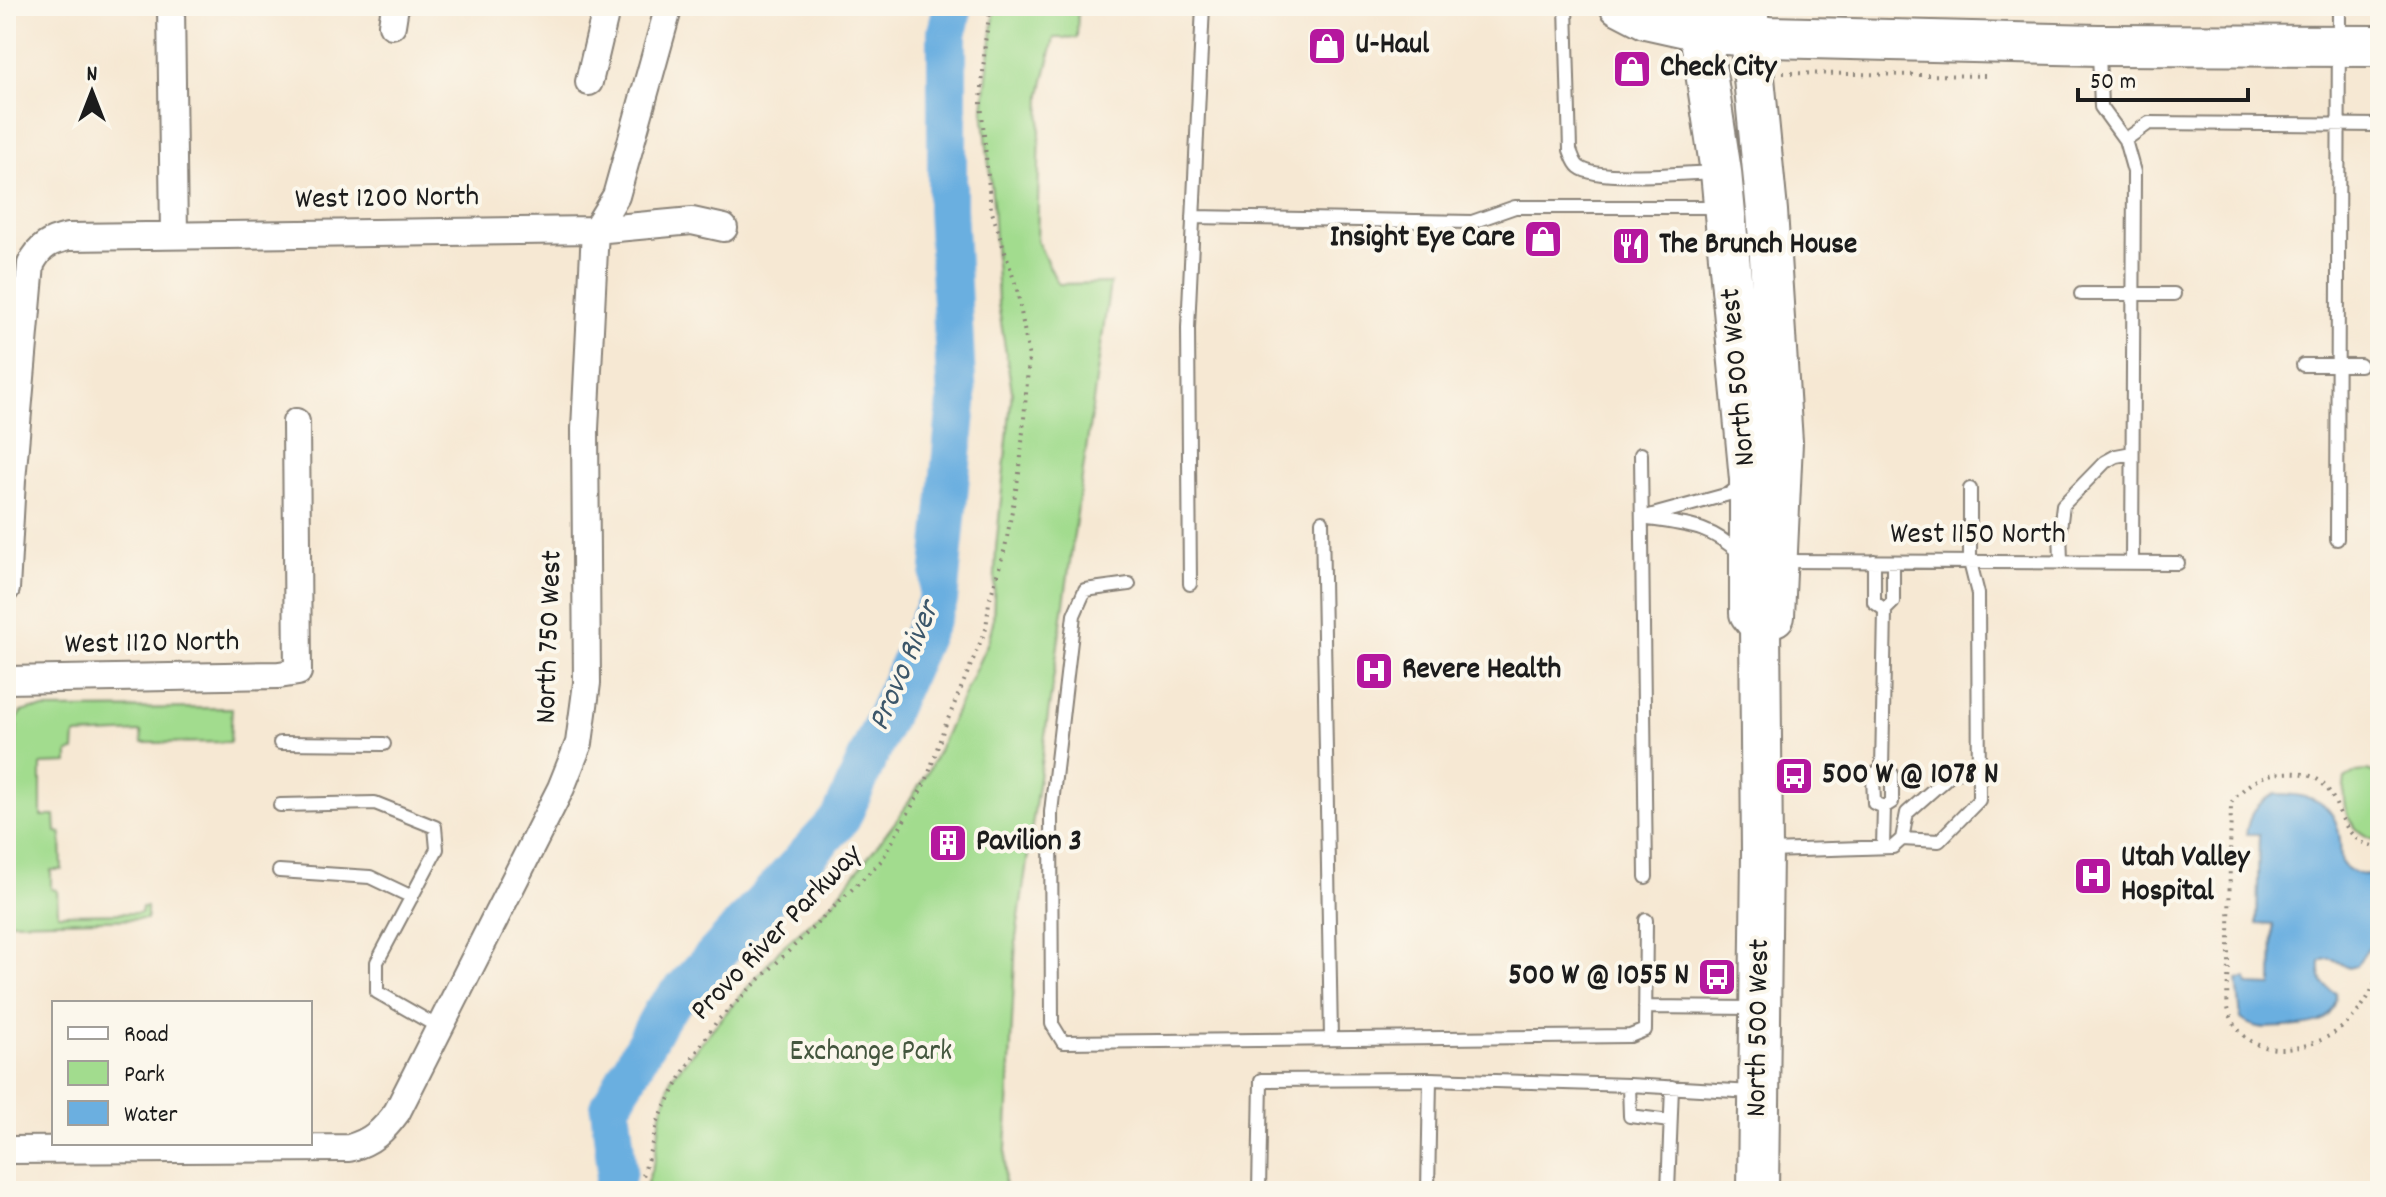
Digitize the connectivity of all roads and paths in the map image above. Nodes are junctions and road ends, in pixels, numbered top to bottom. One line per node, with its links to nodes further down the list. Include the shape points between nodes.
1 (171, 6): 22 (street)
2 (607, 6): 14 (street)
3 (669, 6): 21 (street, via 616,196)
4 (991, 6): 75 (path, Provo River Parkway, via 981,103 991,209 1017,289 1029,357 1020,468 986,629 927,779 882,860 717,1021 658,1121)
5 (1203, 6): 19 (lane)
6 (1566, 6): 18 (lane, via 1570,150 1576,165 1588,173)
7 (1618, 6): 9 (main road, via 1645,20)
8 (2339, 6): 12 (lane)
9 (1698, 19): 10 (main road); 18 (main road, North 500 West)
10 (1749, 21): 11 (main road); 38 (main road, North 500 West, via 1782,442)
11 (2099, 45): 12 (main road); 17 (lane, via 2101,107)
12 (2337, 45): 13 (main road); 15 (lane)
13 (2380, 46)
14 (589, 82)
15 (2337, 125): 16 (lane); 17 (lane, via 2149,123); 27 (lane)
16 (2380, 125)
17 (2125, 140): 25 (lane, via 2134,172)
18 (1723, 189): 19 (lane, via 1515,207 1472,222); 32 (main road, North 500 West)
19 (1193, 217): 46 (lane, via 1188,328)
20 (724, 228): 21 (street, West 1200 North, via 692,221)
21 (595, 230): 22 (street, West 1200 North); 67 (street, North 750 West, via 585,429 587,683 579,743)
22 (174, 235): 33 (street, West 1200 North, via 68,237 51,241 36,255)
23 (2081, 294): 25 (lane)
24 (2174, 294): 25 (lane)
25 (2133, 295): 30 (lane)
26 (2303, 365): 27 (lane)
27 (2338, 365): 28 (lane); 37 (lane)
28 (2360, 365)
29 (296, 422): 49 (street, West 1120 North, via 298,672)
30 (2132, 453): 42 (lane, via 2105,462 2063,505); 43 (lane)
31 (1641, 454): 35 (lane)
32 (1750, 479): 35 (lane, via 1729,494); 38 (main road, North 500 West)
33 (9, 480): 47 (street)
34 (1970, 489): 41 (lane)
35 (1643, 518): 38 (lane, via 1698,527); 61 (lane)
36 (1322, 521): 68 (lane)
37 (2337, 539)
38 (1763, 561): 39 (lane, West 1150 North); 59 (main road, North 500 West, via 1776,614 1760,626)
39 (1874, 561): 40 (lane, West 1150 North); 48 (lane, via 1874,602)
40 (1893, 562): 41 (lane, West 1150 North); 48 (lane, via 1893,602)
41 (1970, 562): 42 (lane, West 1150 North); 53 (lane, via 1978,594)
42 (2061, 562): 43 (lane, West 1150 North)
43 (2132, 563): 44 (lane, West 1150 North)
44 (2178, 563)
45 (1129, 584): 68 (lane, via 1085,590 1074,615 1051,812 1052,1024 1063,1042)
46 (1190, 584)
47 (6, 589)
48 (1885, 610): 52 (lane)
49 (6, 680)
50 (280, 743): 51 (lane)
51 (384, 744)
52 (1882, 769): 55 (lane, via 1892,774 1892,802); 55 (lane, via 1873,775 1873,795 1874,803)
53 (1978, 769): 56 (lane, via 1951,774 1907,813); 56 (lane, via 1979,800 1939,841)
54 (280, 805): 62 (lane, via 375,803 435,827 437,849)
55 (1884, 807): 57 (lane)
56 (1902, 839): 57 (lane)
57 (1883, 847): 59 (lane)
58 (2380, 847): 64 (path, via 2359,842 2347,830 2330,791 2318,778 2299,771 2273,773 2239,791 2231,803 2228,1011 2252,1044 2273,1050 2304,1047 2333,1035 2363,1007)
59 (1762, 851): 66 (main road, North 500 West)
60 (279, 871): 62 (lane, via 370,877)
61 (1646, 877)
62 (412, 897): 67 (lane, via 377,962 377,992)
63 (1646, 920): 65 (lane)
64 (2380, 966)
65 (1645, 1007): 66 (lane); 68 (lane, via 1645,1030 1630,1036)
66 (1761, 1008): 72 (main road, North 500 West)
67 (440, 1028): 74 (street, North 750 West, via 385,1129 349,1148)
68 (1331, 1039)
69 (1430, 1079): 70 (lane); 76 (lane, via 1261,1080); 77 (lane)
70 (1629, 1085): 71 (lane); 73 (lane, via 1630,1116)
71 (1672, 1087): 72 (lane); 73 (lane)
72 (1760, 1093): 79 (main road, North 500 West)
73 (1670, 1121): 78 (lane)
74 (6, 1150)
75 (639, 1191)
76 (1259, 1191)
77 (1428, 1191)
78 (1668, 1191)
79 (1758, 1191)

